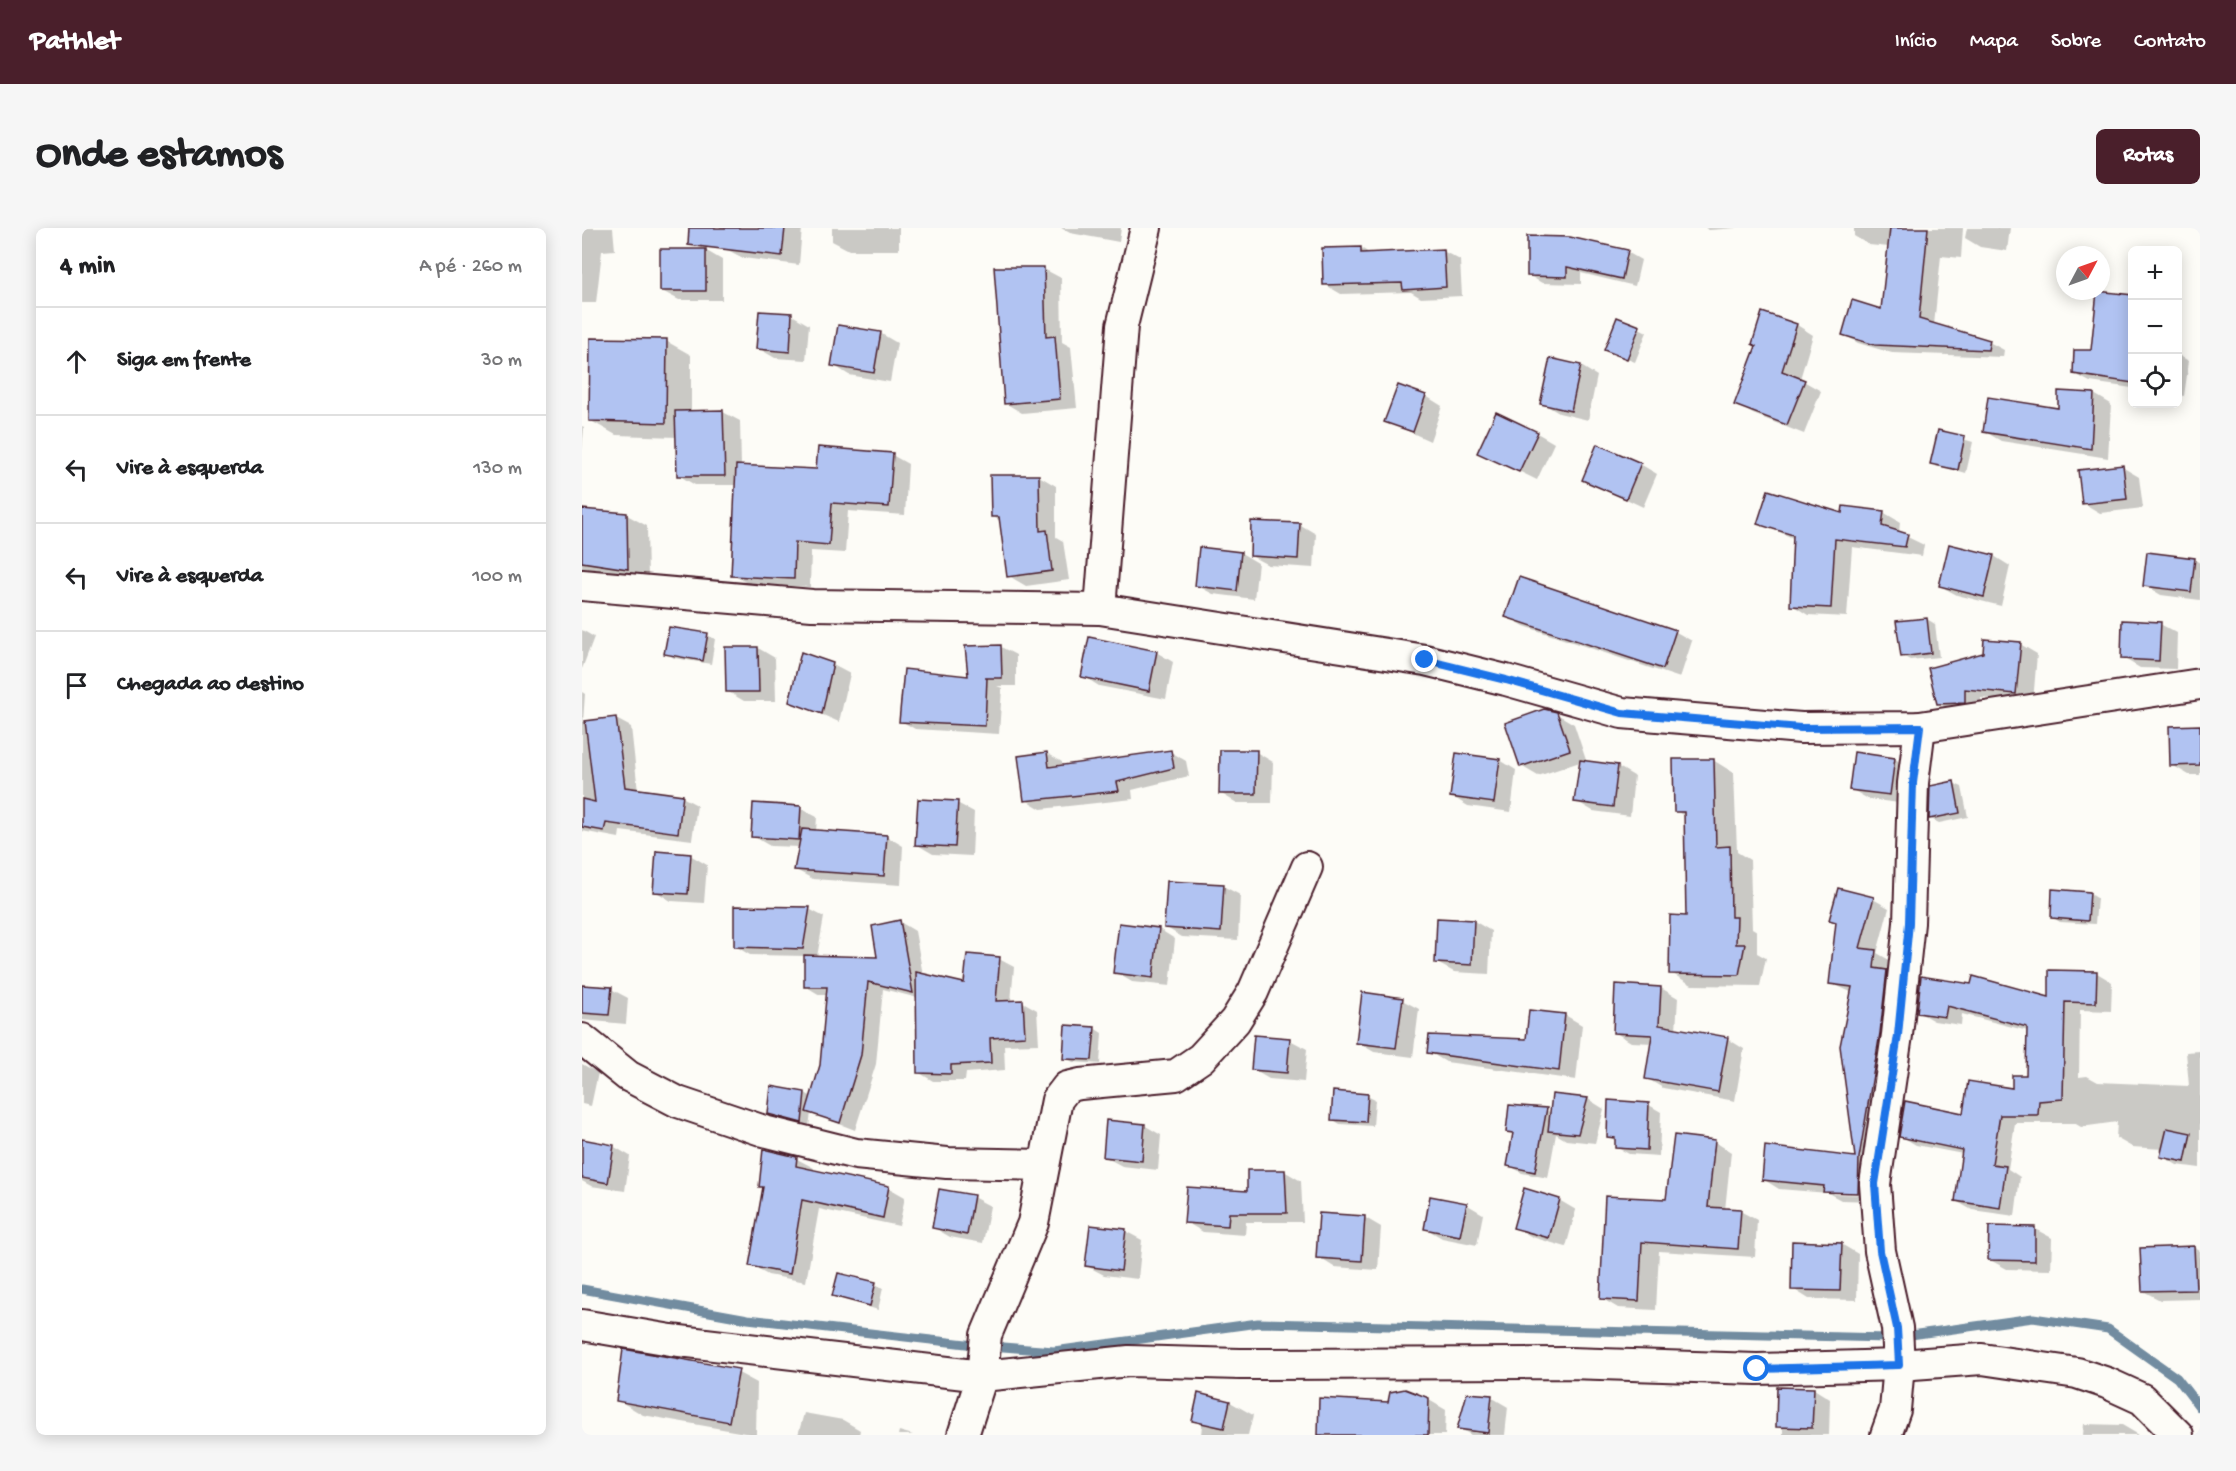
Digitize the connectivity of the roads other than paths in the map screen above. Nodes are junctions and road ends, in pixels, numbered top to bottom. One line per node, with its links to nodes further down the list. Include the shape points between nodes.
1 (1146, 228): 3 (street, via 1122,326)
2 (582, 585): 3 (street, via 812,605)
3 (1100, 609): 5 (street, via 1425,660 1622,713 1801,728)
4 (2200, 684): 5 (street)
5 (1920, 727): 10 (street, via 1913,783 1908,934 1898,1035 1875,1184 1880,1251)
6 (1307, 867): 8 (street, via 1253,992 1235,1022 1201,1058 1176,1075 1067,1087 1057,1100)
7 (582, 1039): 8 (street, via 628,1077 678,1102 764,1131 856,1154 947,1163)
8 (1044, 1165): 11 (street, via 1033,1223)
9 (582, 1325): 11 (street, via 671,1340)
10 (1898, 1347): 11 (street, via 1757,1369 1569,1363 1263,1364); 13 (street, via 1894,1410); 14 (street, via 2077,1373 2142,1399)
11 (984, 1357): 12 (street)
12 (963, 1435)
13 (1886, 1435)
14 (2178, 1435)

